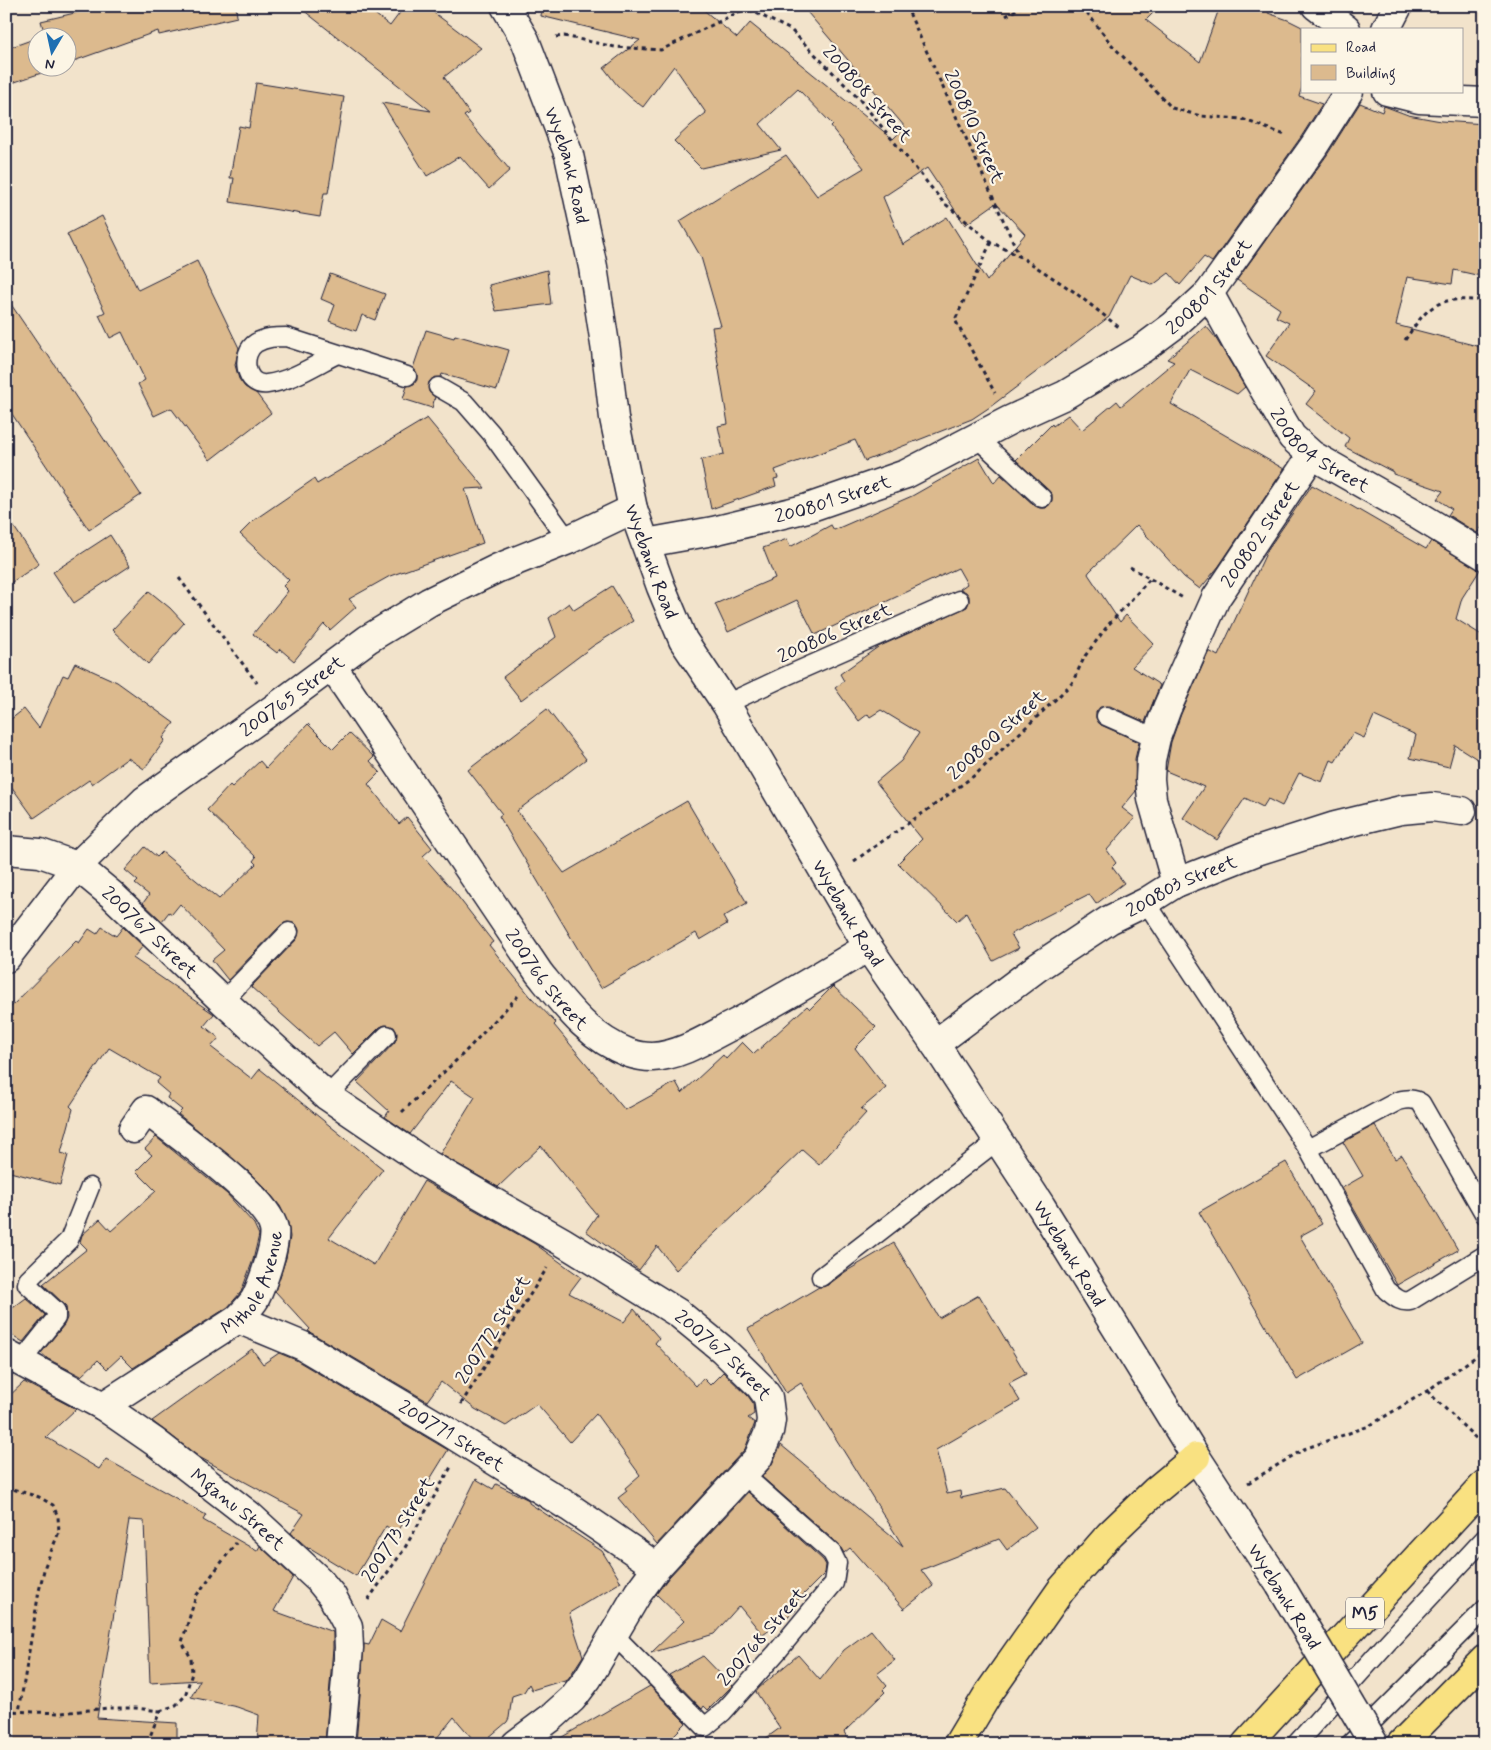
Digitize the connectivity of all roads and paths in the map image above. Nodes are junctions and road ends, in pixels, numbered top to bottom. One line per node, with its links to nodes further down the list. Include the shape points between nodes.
1 (505, 6): 11 (street, Wyebank Road)
2 (906, 6): 17 (path, 200810 Street)
3 (1022, 6): 8 (path)
4 (1082, 6): 15 (path, via 1111,44 1172,108 1201,116 1242,119)
5 (1316, 6): 9 (street)
6 (1398, 6): 10 (street)
7 (743, 8): 11 (path, 200808 Street, via 661,50 615,47 564,36); 16 (path, 200808 Street, via 791,30 860,100 943,202)
8 (1006, 16)
9 (1345, 28)
10 (1387, 28)
11 (525, 40): 29 (street, Wyebank Road, via 569,155 593,267 614,418)
12 (1348, 92): 15 (street, 200801 Street)
13 (1391, 92): 14 (street, via 1419,99)
14 (1485, 102)
15 (1314, 146): 18 (street, 200801 Street)
16 (991, 242): 17 (path, 200808 Street); 25 (path, via 955,320)
17 (1021, 257): 21 (path, 200808 Street, via 1073,291)
18 (1209, 293): 21 (street, 200801 Street); 27 (street, 200804 Street, via 1280,419 1292,437)
19 (1485, 299): 20 (path, via 1455,299 1433,306)
20 (1405, 340)
21 (1142, 349): 25 (street, 200801 Street, via 1065,395)
22 (337, 354): 23 (lane)
23 (407, 376)
24 (438, 387): 30 (lane, via 464,402 491,433)
25 (1010, 420): 26 (street, 200801 Street)
26 (976, 437): 28 (lane); 31 (street, 200801 Street, via 906,474 808,508)
27 (1312, 455): 32 (street, 200804 Street); 37 (street, 200802 Street)
28 (1042, 498)
29 (633, 509): 30 (street, 200765 Street); 31 (street, Wyebank Road)
30 (568, 540): 38 (street, 200765 Street, via 498,568 429,602 368,639)
31 (646, 543): 39 (street, Wyebank Road, via 683,640)
32 (1485, 556)
33 (1130, 567): 35 (path)
34 (179, 578): 40 (path)
35 (1150, 579): 37 (path); 46 (path, 200800 Street, via 1094,643 1072,683 1043,711 975,774)
36 (959, 600): 39 (lane, 200806 Street)
37 (1209, 613): 42 (street, 200802 Street)
38 (332, 666): 40 (street, 200765 Street); 52 (street, 200766 Street)
39 (726, 704): 46 (street, Wyebank Road)
40 (276, 707): 45 (street, 200765 Street, via 144,801)
41 (1106, 716): 42 (lane)
42 (1156, 738): 47 (street, 200802 Street, via 1151,760 1152,799)
43 (1462, 811): 47 (street, 200803 Street, via 1432,807 1401,810 1257,851)
44 (6, 850): 45 (street, via 40,853)
45 (77, 866): 51 (street, 200765 Street); 53 (street, 200767 Street)
46 (828, 878): 50 (street, Wyebank Road)
47 (1176, 883): 48 (street, 200803 Street)
48 (1146, 902): 55 (street, 200803 Street, via 1109,920 1038,967); 60 (lane)
49 (289, 932): 53 (lane)
50 (868, 947): 52 (street, 200766 Street, via 774,1004 704,1040 651,1057 630,1054 605,1041 573,1015); 55 (street, Wyebank Road)
51 (6, 958)
52 (539, 973): 58 (path, via 464,1053 408,1105)
53 (223, 1001): 56 (street, 200767 Street)
54 (387, 1035): 56 (lane)
55 (934, 1044): 59 (street, Wyebank Road)
56 (327, 1096): 58 (street, 200767 Street)
57 (133, 1129): 66 (street, Mthole Avenue, via 146,1110 243,1186 265,1211 274,1229 270,1258 254,1300)
58 (383, 1136): 63 (street, 200767 Street)
59 (996, 1141): 65 (lane); 73 (street, Wyebank Road, via 1041,1206)
60 (1308, 1150): 62 (lane, via 1398,1101 1417,1100); 64 (lane, via 1386,1290 1398,1300 1410,1301)
61 (90, 1187): 68 (lane, via 68,1240 28,1280 27,1284 56,1311 56,1318)
62 (1485, 1215)
63 (563, 1242): 71 (path, 200772 Street); 74 (street, 200767 Street, via 678,1314 722,1349 760,1386 768,1398 769,1432 758,1458)
64 (1485, 1255)
65 (821, 1277)
66 (238, 1319): 70 (street, Mthole Avenue); 71 (street, 200771 Street, via 303,1346)
67 (1485, 1350): 69 (path)
68 (14, 1358): 70 (street, Mganu Street)
69 (1427, 1391): 72 (path); 77 (path, via 1369,1426 1304,1449)
70 (103, 1406): 78 (street, Mganu Street)
71 (455, 1436): 80 (street, 200771 Street); 82 (path, 200773 Street, via 403,1551)
72 (1485, 1447)
73 (1196, 1458): 77 (street, Wyebank Road); 91 (main road, via 1110,1534 1061,1590 988,1694)
74 (744, 1474): 80 (street, 200767 Street); 83 (lane, 200768 Street, via 832,1553 837,1563 834,1583 776,1653 723,1712 705,1727)
75 (1485, 1484): 92 (main road, M5)
76 (6, 1487): 87 (path, via 53,1505 59,1532 38,1592)
77 (1222, 1499): 95 (street, Wyebank Road, bridge, via 1280,1585)
78 (250, 1516): 82 (street, Mganu Street, via 318,1580 332,1596); 86 (path, via 238,1539 196,1596 182,1642 191,1658 192,1673 185,1696 176,1705)
79 (1485, 1538): 93 (lane)
80 (657, 1567): 83 (street, 200767 Street)
81 (1485, 1609): 94 (lane)
82 (348, 1626): 90 (street, Mganu Street)
83 (614, 1635): 88 (street, 200767 Street, via 572,1699)
84 (1485, 1659): 96 (main road)
85 (6, 1711): 87 (path)
86 (160, 1711): 87 (path, via 108,1708 61,1713); 89 (path)
87 (19, 1712)
88 (524, 1742)
89 (147, 1744)
90 (340, 1744)
91 (958, 1744)
92 (1246, 1744)
93 (1296, 1744)
94 (1350, 1744)
95 (1374, 1744)
96 (1401, 1744)

